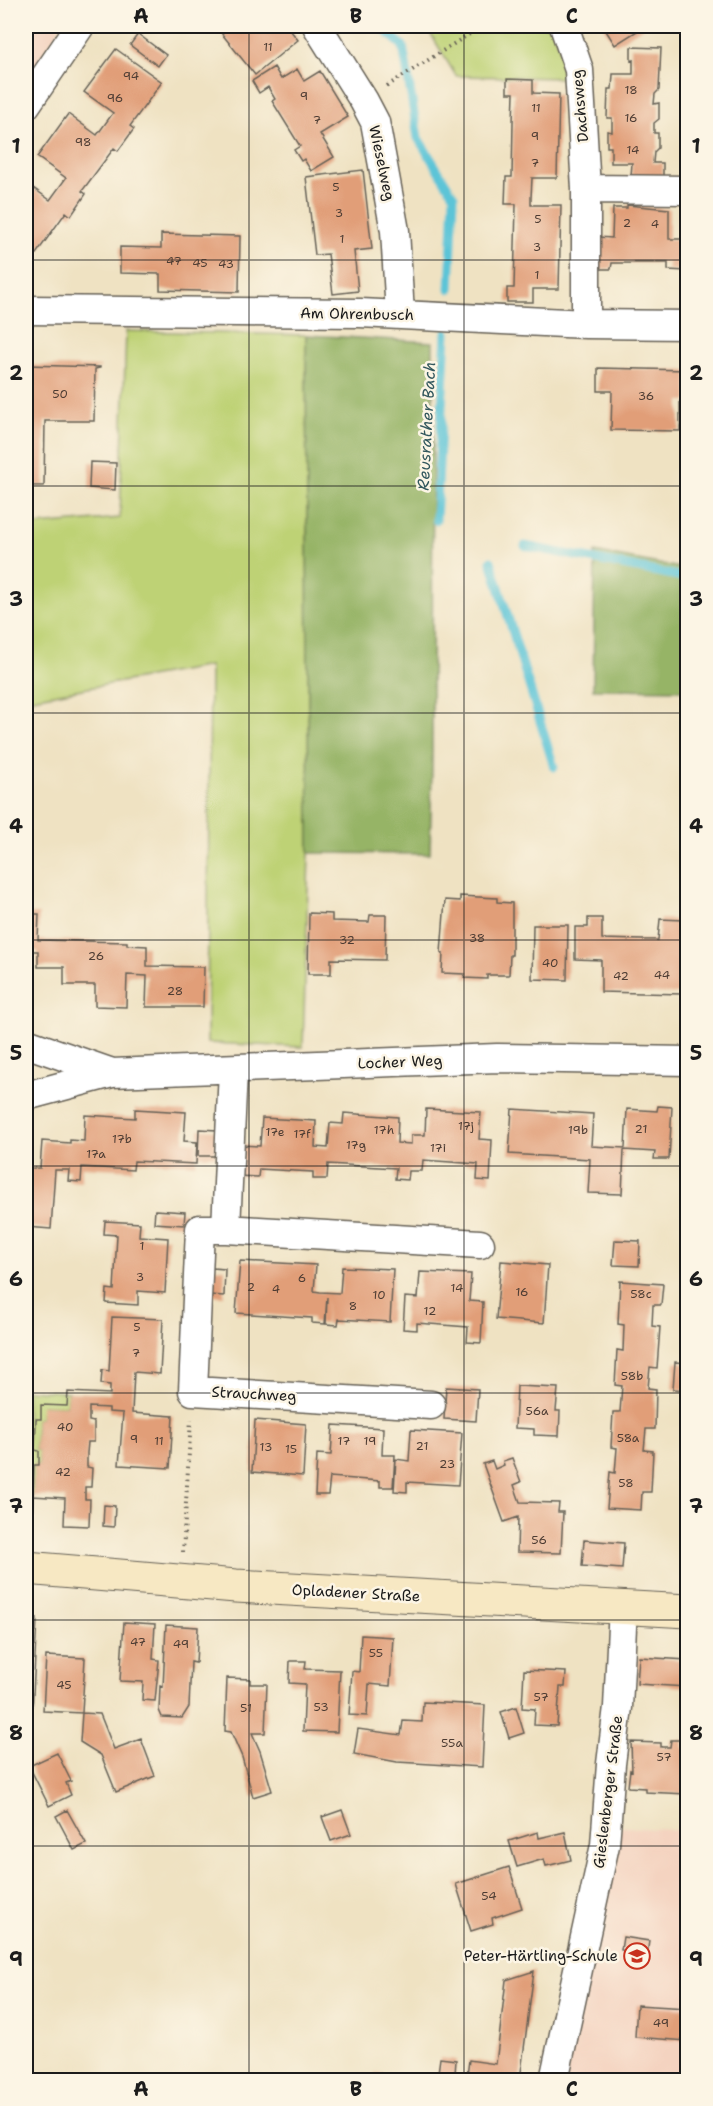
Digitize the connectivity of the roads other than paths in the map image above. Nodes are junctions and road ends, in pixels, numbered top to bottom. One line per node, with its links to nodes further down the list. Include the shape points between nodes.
1 (80, 26): 4 (street)
2 (317, 26): 8 (street, Wieselweg, via 375,122 395,231)
3 (564, 26): 5 (street, Dachsweg, via 579,70)
4 (26, 105)
5 (586, 189): 6 (street); 9 (street, Dachsweg)
6 (687, 190)
7 (26, 309): 8 (street, Am Ohrenbusch)
8 (400, 314): 9 (street, Am Ohrenbusch)
9 (586, 324): 10 (street, Am Ohrenbusch)
10 (687, 325)
11 (26, 1043): 14 (street, Locher Weg)
12 (687, 1061): 13 (street, Locher Weg, via 497,1058)
13 (233, 1069): 14 (street, Locher Weg); 16 (street)
14 (112, 1073): 15 (street, Locher Weg)
15 (26, 1096)
16 (226, 1229): 17 (street, Strauchweg); 18 (street, Strauchweg, via 200,1229 193,1391)
17 (480, 1244)
18 (431, 1405)
19 (26, 1568): 20 (main road, Opladener Straße, via 182,1582)
20 (623, 1607): 21 (main road, Opladener Straße); 22 (street, Gieslenberger Straße, via 605,1845)
21 (687, 1611)
22 (554, 2080)

